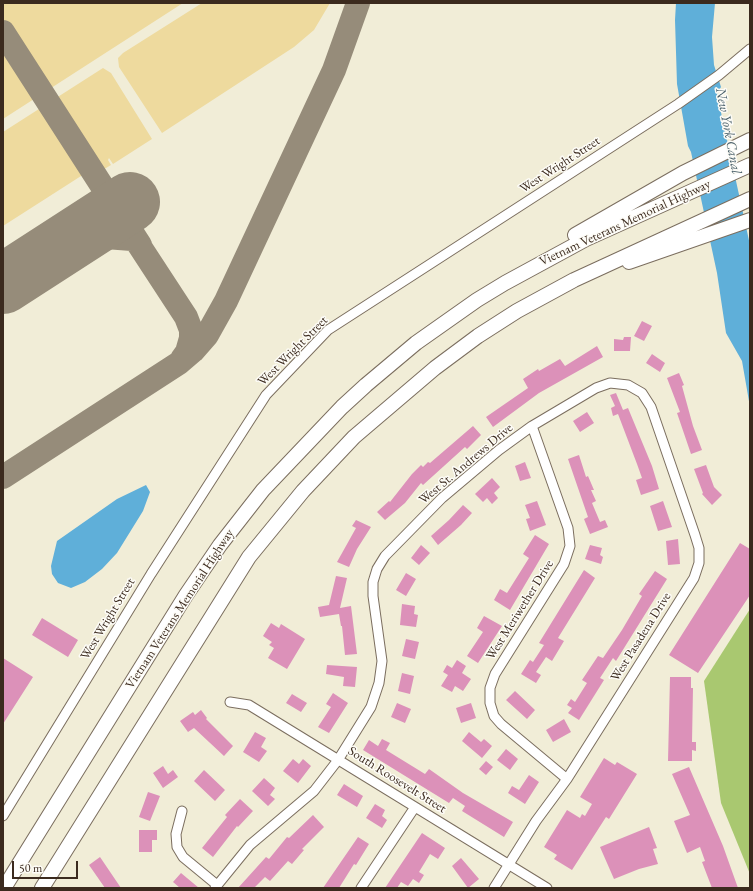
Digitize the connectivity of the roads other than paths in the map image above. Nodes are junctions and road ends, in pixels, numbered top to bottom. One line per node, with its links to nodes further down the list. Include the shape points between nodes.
1 (750, 49): 15 (street, West Wright Street, via 678,104 328,330 266,395 151,574)
2 (744, 142): 7 (highway, via 683,173 577,234)
3 (747, 166): 7 (highway, Vietnam Veterans Memorial Highway, via 586,239)
4 (750, 199): 6 (highway)
5 (750, 220): 6 (highway)
6 (574, 280): 19 (highway, via 478,336 435,368 354,437 303,491 269,531 232,582)
7 (477, 300): 18 (highway, Vietnam Veterans Memorial Highway, via 416,343 366,385 292,457 242,516 186,595)
8 (628, 385): 9 (street, West St. Andrews Drive, via 610,383 596,388); 12 (street, West Pasadena Drive, via 642,393 651,407 699,548 699,563 694,578)
9 (532, 426): 11 (street, West St. Andrews Drive, via 498,450 442,498 385,556 377,569 372,596 382,653 379,683 371,707); 12 (street, West Meriwether Drive, via 568,528 570,546 564,564 495,674 490,688 490,703 494,716 501,724)
10 (230, 702): 11 (street, South Roosevelt Street, via 248,705)
11 (338, 760): 13 (street, South Roosevelt Street); 17 (street, West St. Andrews Drive, via 314,791 250,844)
12 (567, 779): 16 (street, West Pasadena Drive, via 536,821)
13 (415, 807): 16 (street, South Roosevelt Street); 20 (street)
14 (182, 811): 17 (street, via 176,834 177,847)
15 (3, 816)
16 (509, 865): 21 (street, West Pasadena Drive); 22 (street, South Roosevelt Street)
17 (216, 887)
18 (4, 888)
19 (42, 888)
20 (361, 888)
21 (494, 888)
22 (547, 888)

